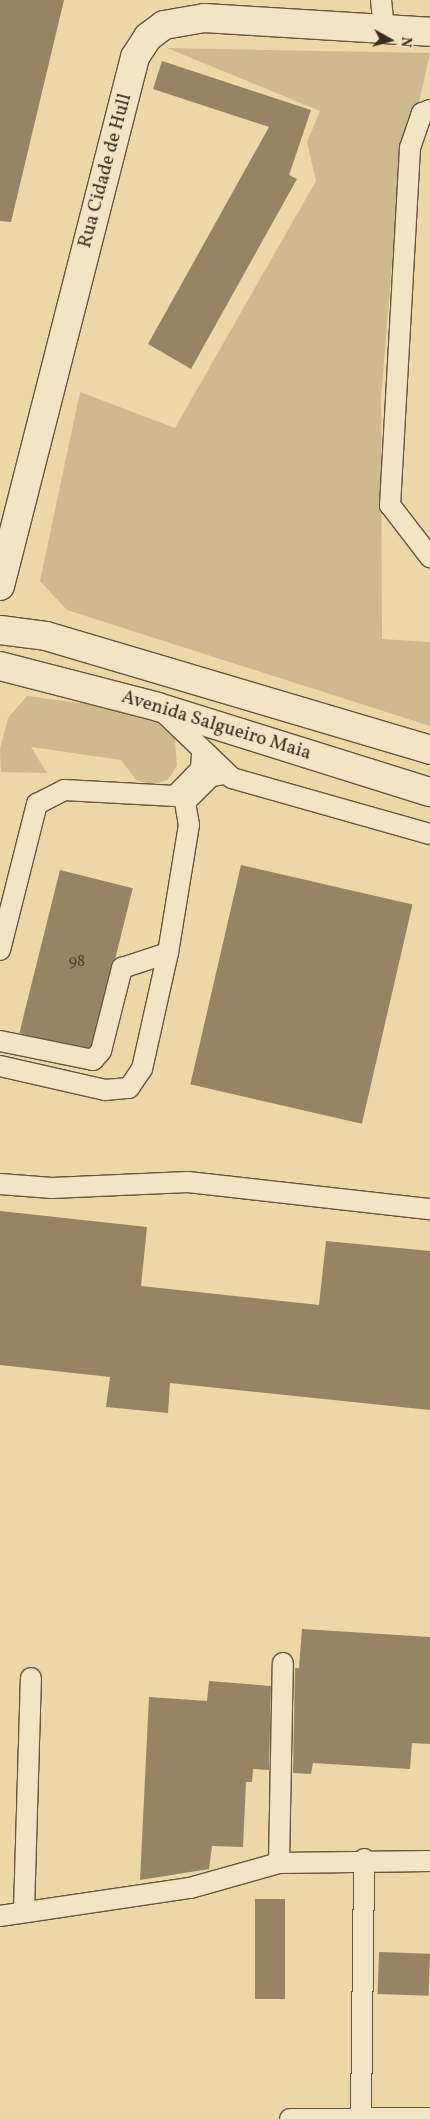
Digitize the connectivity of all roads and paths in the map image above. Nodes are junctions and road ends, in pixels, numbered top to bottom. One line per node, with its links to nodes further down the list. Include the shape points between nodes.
1 (381, 0): 2 (lane)
2 (384, 29): 3 (street, Rua Cidade de Hull); 6 (street, Rua Cidade de Hull, via 204,18 164,25 148,37 135,57)
3 (430, 32)
4 (430, 110): 5 (lane, via 422,113 410,148 390,505)
5 (430, 557)
6 (0, 586)
7 (0, 630): 10 (street, Avenida Salgueiro Maia, via 46,636)
8 (0, 666): 9 (street, Avenida Salgueiro Maia)
9 (158, 707): 11 (lane); 13 (street, Avenida Salgueiro Maia)
10 (430, 750)
11 (202, 753): 12 (lane); 15 (lane, via 200,770 175,796 64,790 37,804)
12 (226, 774): 14 (lane); 16 (lane, via 211,776 185,802 189,825)
13 (430, 792)
14 (430, 834)
15 (0, 950)
16 (168, 953): 17 (lane, via 122,968 106,1035 92,1060); 18 (lane, via 142,1069 129,1088 106,1090)
17 (0, 1041)
18 (0, 1066)
19 (0, 1184): 20 (lane, via 52,1188 188,1182)
20 (430, 1209)
21 (283, 1663): 25 (lane)
22 (31, 1678): 26 (lane)
23 (364, 1859): 24 (lane); 25 (lane); 28 (lane)
24 (430, 1861)
25 (279, 1863): 26 (lane, via 190,1888)
26 (24, 1911): 27 (lane)
27 (0, 1916)
28 (361, 2116): 29 (lane); 30 (lane)
29 (430, 2118)
30 (290, 2119)

